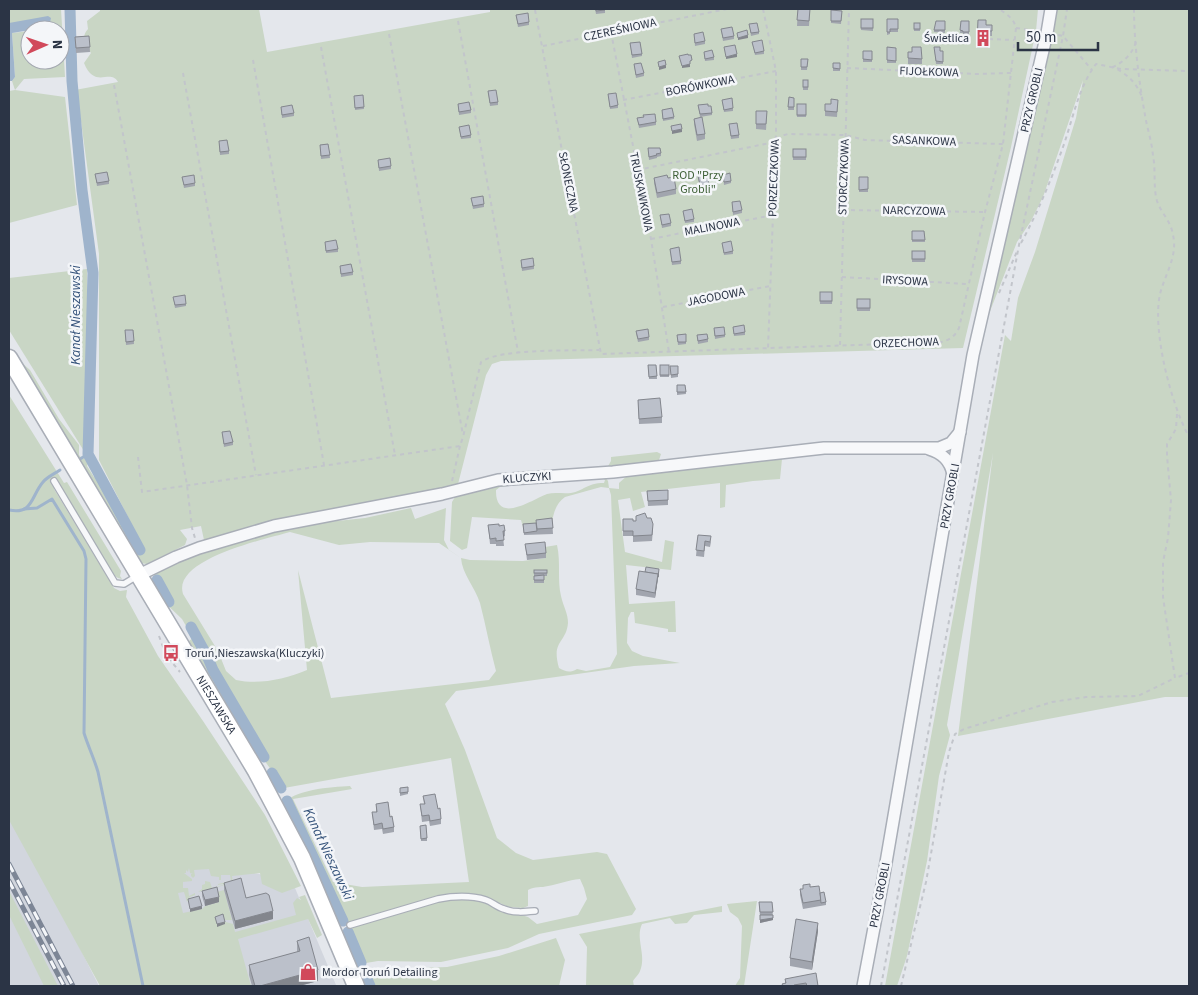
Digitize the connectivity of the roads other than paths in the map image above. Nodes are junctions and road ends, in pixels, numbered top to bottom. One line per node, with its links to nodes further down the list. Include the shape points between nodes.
1 (1051, 9): 3 (street, PRZY GROBLI, via 1041,32 973,355)
2 (9, 358): 7 (main road, NIESZAWSKA)
3 (961, 430): 4 (street, KLUCZYKI, via 950,443); 5 (street, PRZY GROBLI)
4 (928, 449): 5 (street, via 947,459); 7 (street, KLUCZYKI, via 816,449 611,472 498,480 274,526 199,548)
5 (954, 477): 11 (street, PRZY GROBLI)
6 (54, 481): 7 (lane, via 115,583 124,584)
7 (139, 575): 10 (main road, NIESZAWSKA, via 282,819 316,887)
8 (535, 912): 9 (lane, via 503,909 469,896 452,896)
9 (350, 925)
10 (356, 986)
11 (862, 986)

